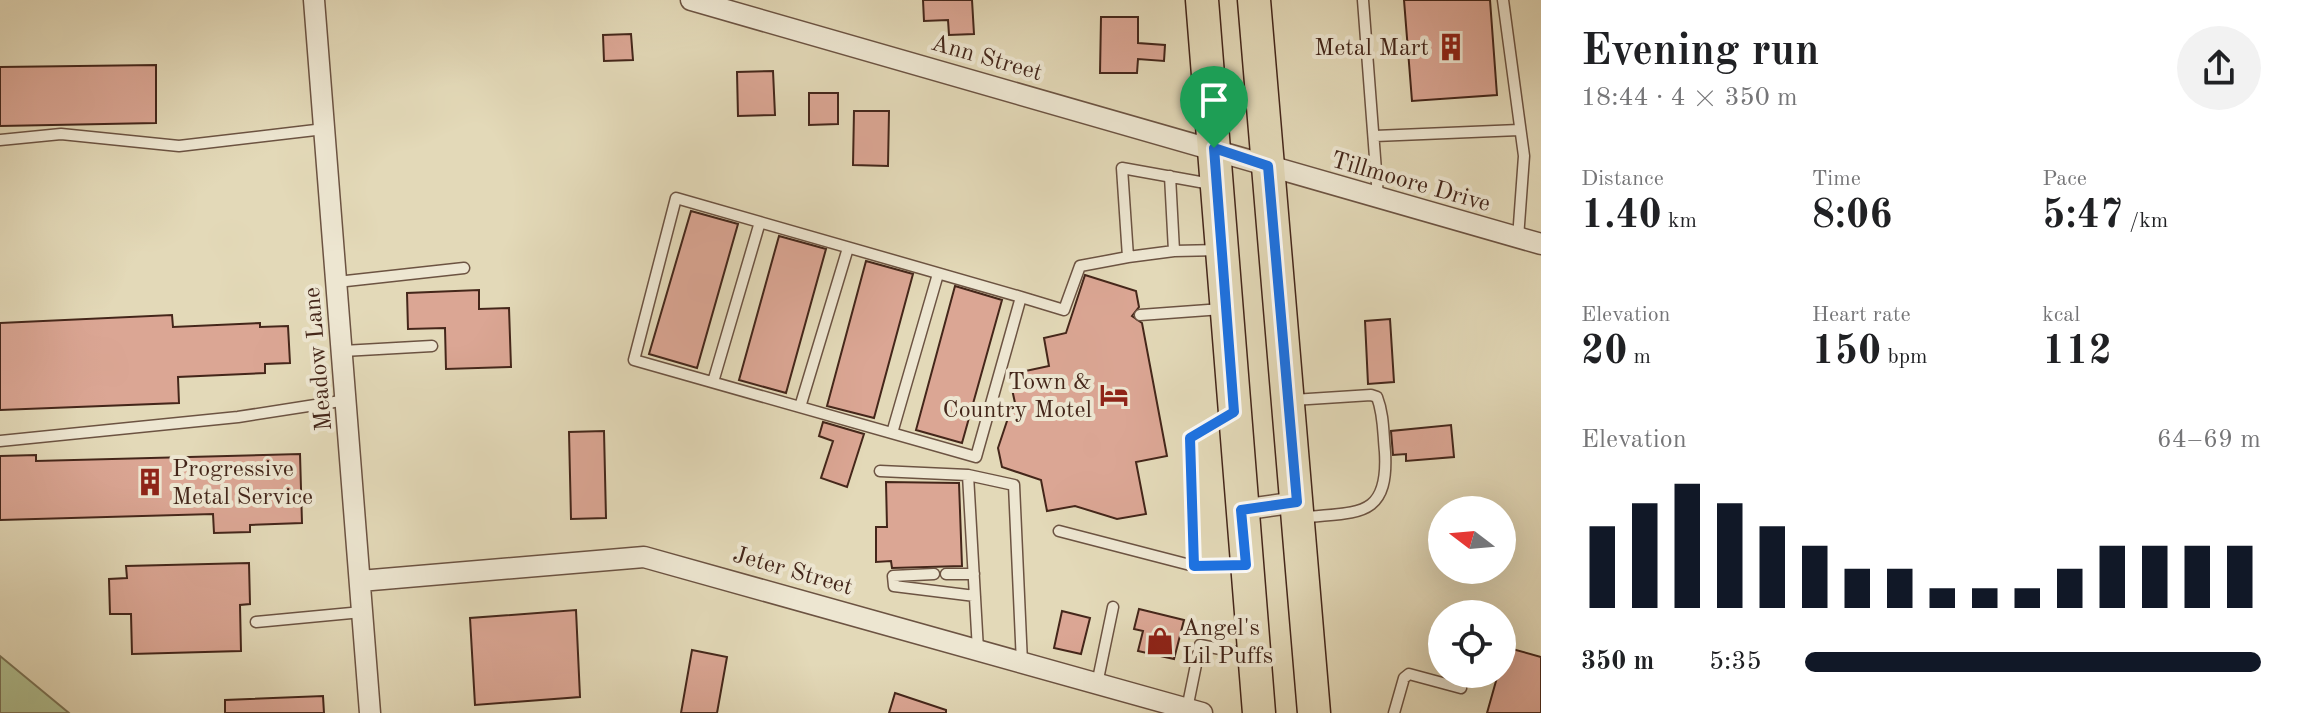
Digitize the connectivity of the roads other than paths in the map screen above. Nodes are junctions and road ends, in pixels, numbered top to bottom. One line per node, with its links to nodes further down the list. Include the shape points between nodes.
1 (314, 0): 7 (street, Meadow Lane)
2 (691, 0): 11 (street, Ann Street)
3 (1202, 0): 11 (main road)
4 (1254, 0): 12 (main road)
5 (1363, 0): 9 (lane)
6 (1503, 0): 8 (lane)
7 (324, 129): 10 (lane, via 179,146 61,134); 25 (street, Meadow Lane)
8 (1519, 130): 9 (lane); 17 (lane, via 1524,183)
9 (1375, 136): 15 (lane)
10 (0, 140)
11 (1214, 148): 12 (street, Ann Street); 14 (main road)
12 (1268, 166): 15 (street, Tillmoore Drive); 33 (main road)
13 (1170, 176): 14 (lane); 21 (lane); 22 (lane, via 1122,168)
14 (1216, 185): 20 (main road)
15 (1379, 199): 17 (street, Tillmoore Drive)
16 (760, 222): 19 (lane); 31 (lane); 31 (lane, via 676,198 634,360)
17 (1518, 238): 18 (street, Tillmoore Drive)
18 (1541, 244)
19 (848, 248): 24 (lane); 34 (lane)
20 (1221, 250): 21 (lane); 27 (main road)
21 (1174, 251): 22 (lane)
22 (1128, 257): 26 (lane, via 1080,266 1068,312)
23 (464, 268): 25 (lane)
24 (938, 274): 26 (lane); 36 (lane)
25 (337, 282): 30 (street, Meadow Lane)
26 (1021, 297): 36 (lane, via 976,457)
27 (1226, 308): 28 (lane); 35 (main road)
28 (1140, 315)
29 (432, 346): 30 (lane)
30 (343, 351): 32 (street, Meadow Lane)
31 (713, 382): 34 (lane)
32 (347, 400): 37 (lane, via 238,417); 48 (street, Meadow Lane)
33 (1288, 400): 41 (main road); 41 (lane, via 1371,395 1382,408 1386,478 1377,501 1348,512)
34 (800, 407): 36 (lane)
35 (1234, 412): 40 (main road); 44 (lane, via 1190,438)
36 (892, 433)
37 (0, 441)
38 (880, 471): 39 (lane)
39 (968, 475): 47 (lane); 55 (lane, via 1014,485)
40 (1241, 510): 41 (street); 43 (main road)
41 (1297, 510): 61 (main road)
42 (1059, 531): 44 (lane)
43 (1246, 565): 44 (lane); 54 (main road)
44 (1194, 566)
45 (934, 574): 49 (lane, via 893,576 894,586)
46 (946, 574): 47 (lane)
47 (974, 574): 49 (lane)
48 (360, 581): 51 (street, Meadow Lane); 53 (street, Jeter Street, via 644,557)
49 (975, 596): 53 (lane)
50 (1113, 607): 57 (lane)
51 (362, 612): 52 (lane); 59 (street, Meadow Lane)
52 (256, 622)
53 (978, 650): 55 (street, Jeter Street)
54 (1253, 656): 58 (lane, via 1200,645); 60 (main road)
55 (1022, 663): 57 (street, Jeter Street)
56 (1428, 679): 62 (lane, via 1409,674 1404,678)
57 (1097, 684): 58 (street, Jeter Street)
58 (1194, 711)
59 (370, 713)
60 (1259, 713)
61 (1314, 713)
62 (1394, 713)

